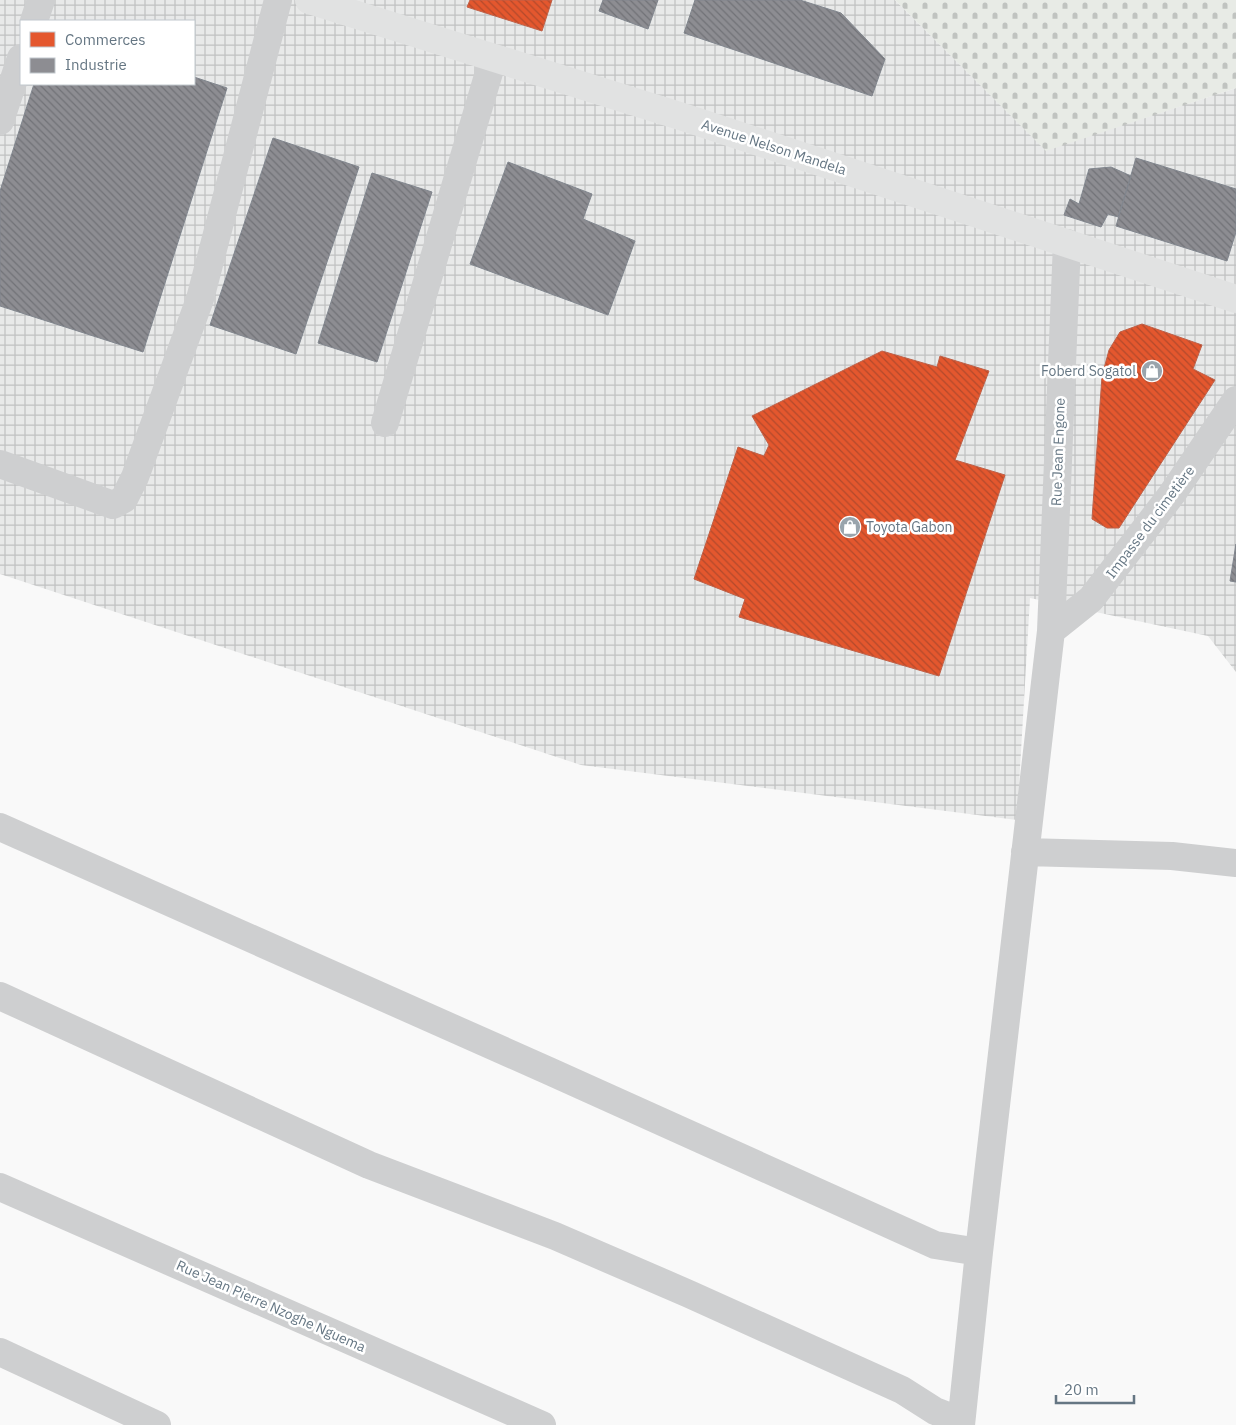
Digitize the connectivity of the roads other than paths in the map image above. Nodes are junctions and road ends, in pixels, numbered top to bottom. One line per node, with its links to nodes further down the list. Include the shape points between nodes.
1 (41, 0): 4 (street)
2 (278, 0): 12 (street, via 200,299 124,499 112,505)
3 (309, 0): 5 (main road, Avenue Nelson Mandela)
4 (34, 20)
5 (492, 58): 8 (main road, Avenue Nelson Mandela); 11 (street)
6 (20, 61): 7 (street)
7 (0, 121)
8 (1067, 243): 9 (main road, Avenue Nelson Mandela); 13 (street, Rue Jean Engone)
9 (1236, 299)
10 (1236, 400): 13 (street, Impasse du cimetière, via 1172,494 1091,599)
11 (385, 423)
12 (0, 464)
13 (1051, 631): 15 (street, Rue Jean Engone)
14 (0, 827): 19 (street, via 935,1245)
15 (1025, 852): 16 (street, via 1172,856); 19 (street, Rue Jean Engone)
16 (1236, 863)
17 (0, 996): 21 (street, via 370,1164 555,1236 680,1290 902,1390)
18 (0, 1187): 23 (street, Rue Jean Pierre Nzoghe Nguema)
19 (979, 1252): 21 (street, Rue Jean Engone)
20 (0, 1352): 22 (street)
21 (961, 1423)
22 (157, 1425)
23 (542, 1425)

